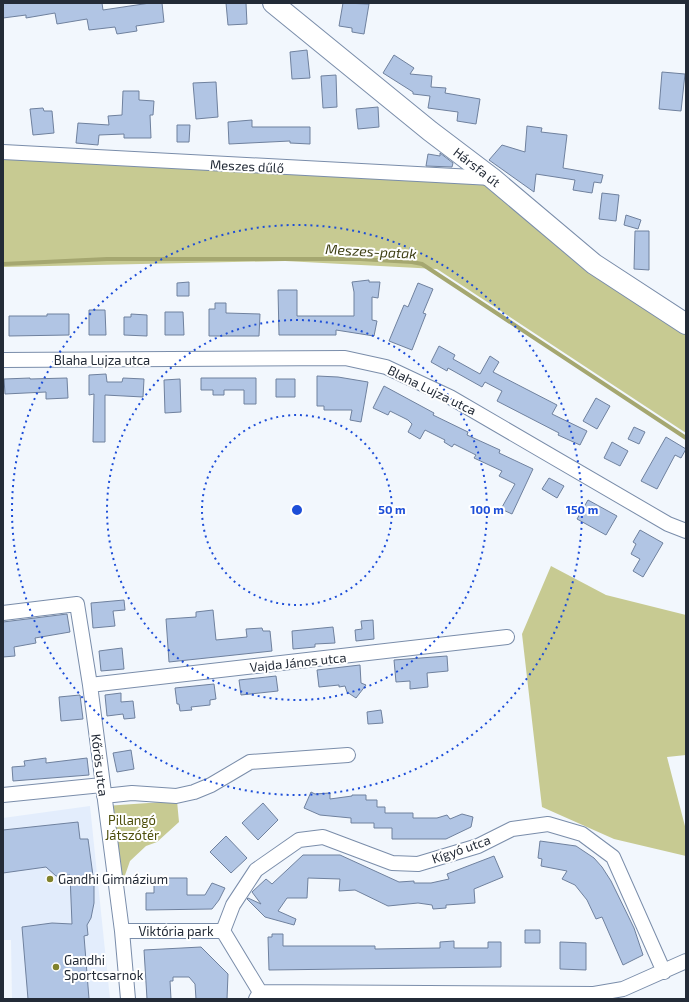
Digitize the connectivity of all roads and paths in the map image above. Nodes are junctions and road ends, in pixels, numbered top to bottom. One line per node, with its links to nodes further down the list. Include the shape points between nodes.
1 (273, 3): 3 (street, Hársfa út)
2 (3, 152): 3 (street, Meszes dűlő)
3 (492, 178): 4 (street, Hársfa út, via 594,264)
4 (686, 324)
5 (3, 360): 6 (street, Blaha Lujza utca, via 345,358 386,367 450,397 668,524)
6 (686, 531)
7 (3, 613): 9 (street, Kőrös utca, via 77,604)
8 (507, 637): 9 (street, Vajda János utca)
9 (90, 685): 11 (street, Kőrös utca)
10 (348, 755): 11 (street, via 250,762 211,785 176,796)
11 (103, 790): 12 (street); 13 (street, Kőrös utca)
12 (3, 795)
13 (122, 931): 14 (street, Viktória park); 18 (street, Kőrös utca)
14 (223, 931): 16 (street, Kígyó utca, via 233,905 256,870 299,840 323,837 392,863 418,864 478,846 512,829 548,824 582,834 613,857); 17 (street, Viktória park)
15 (686, 961): 16 (street)
16 (664, 972): 17 (street, via 623,989 594,994)
17 (257, 995)
18 (128, 999)

